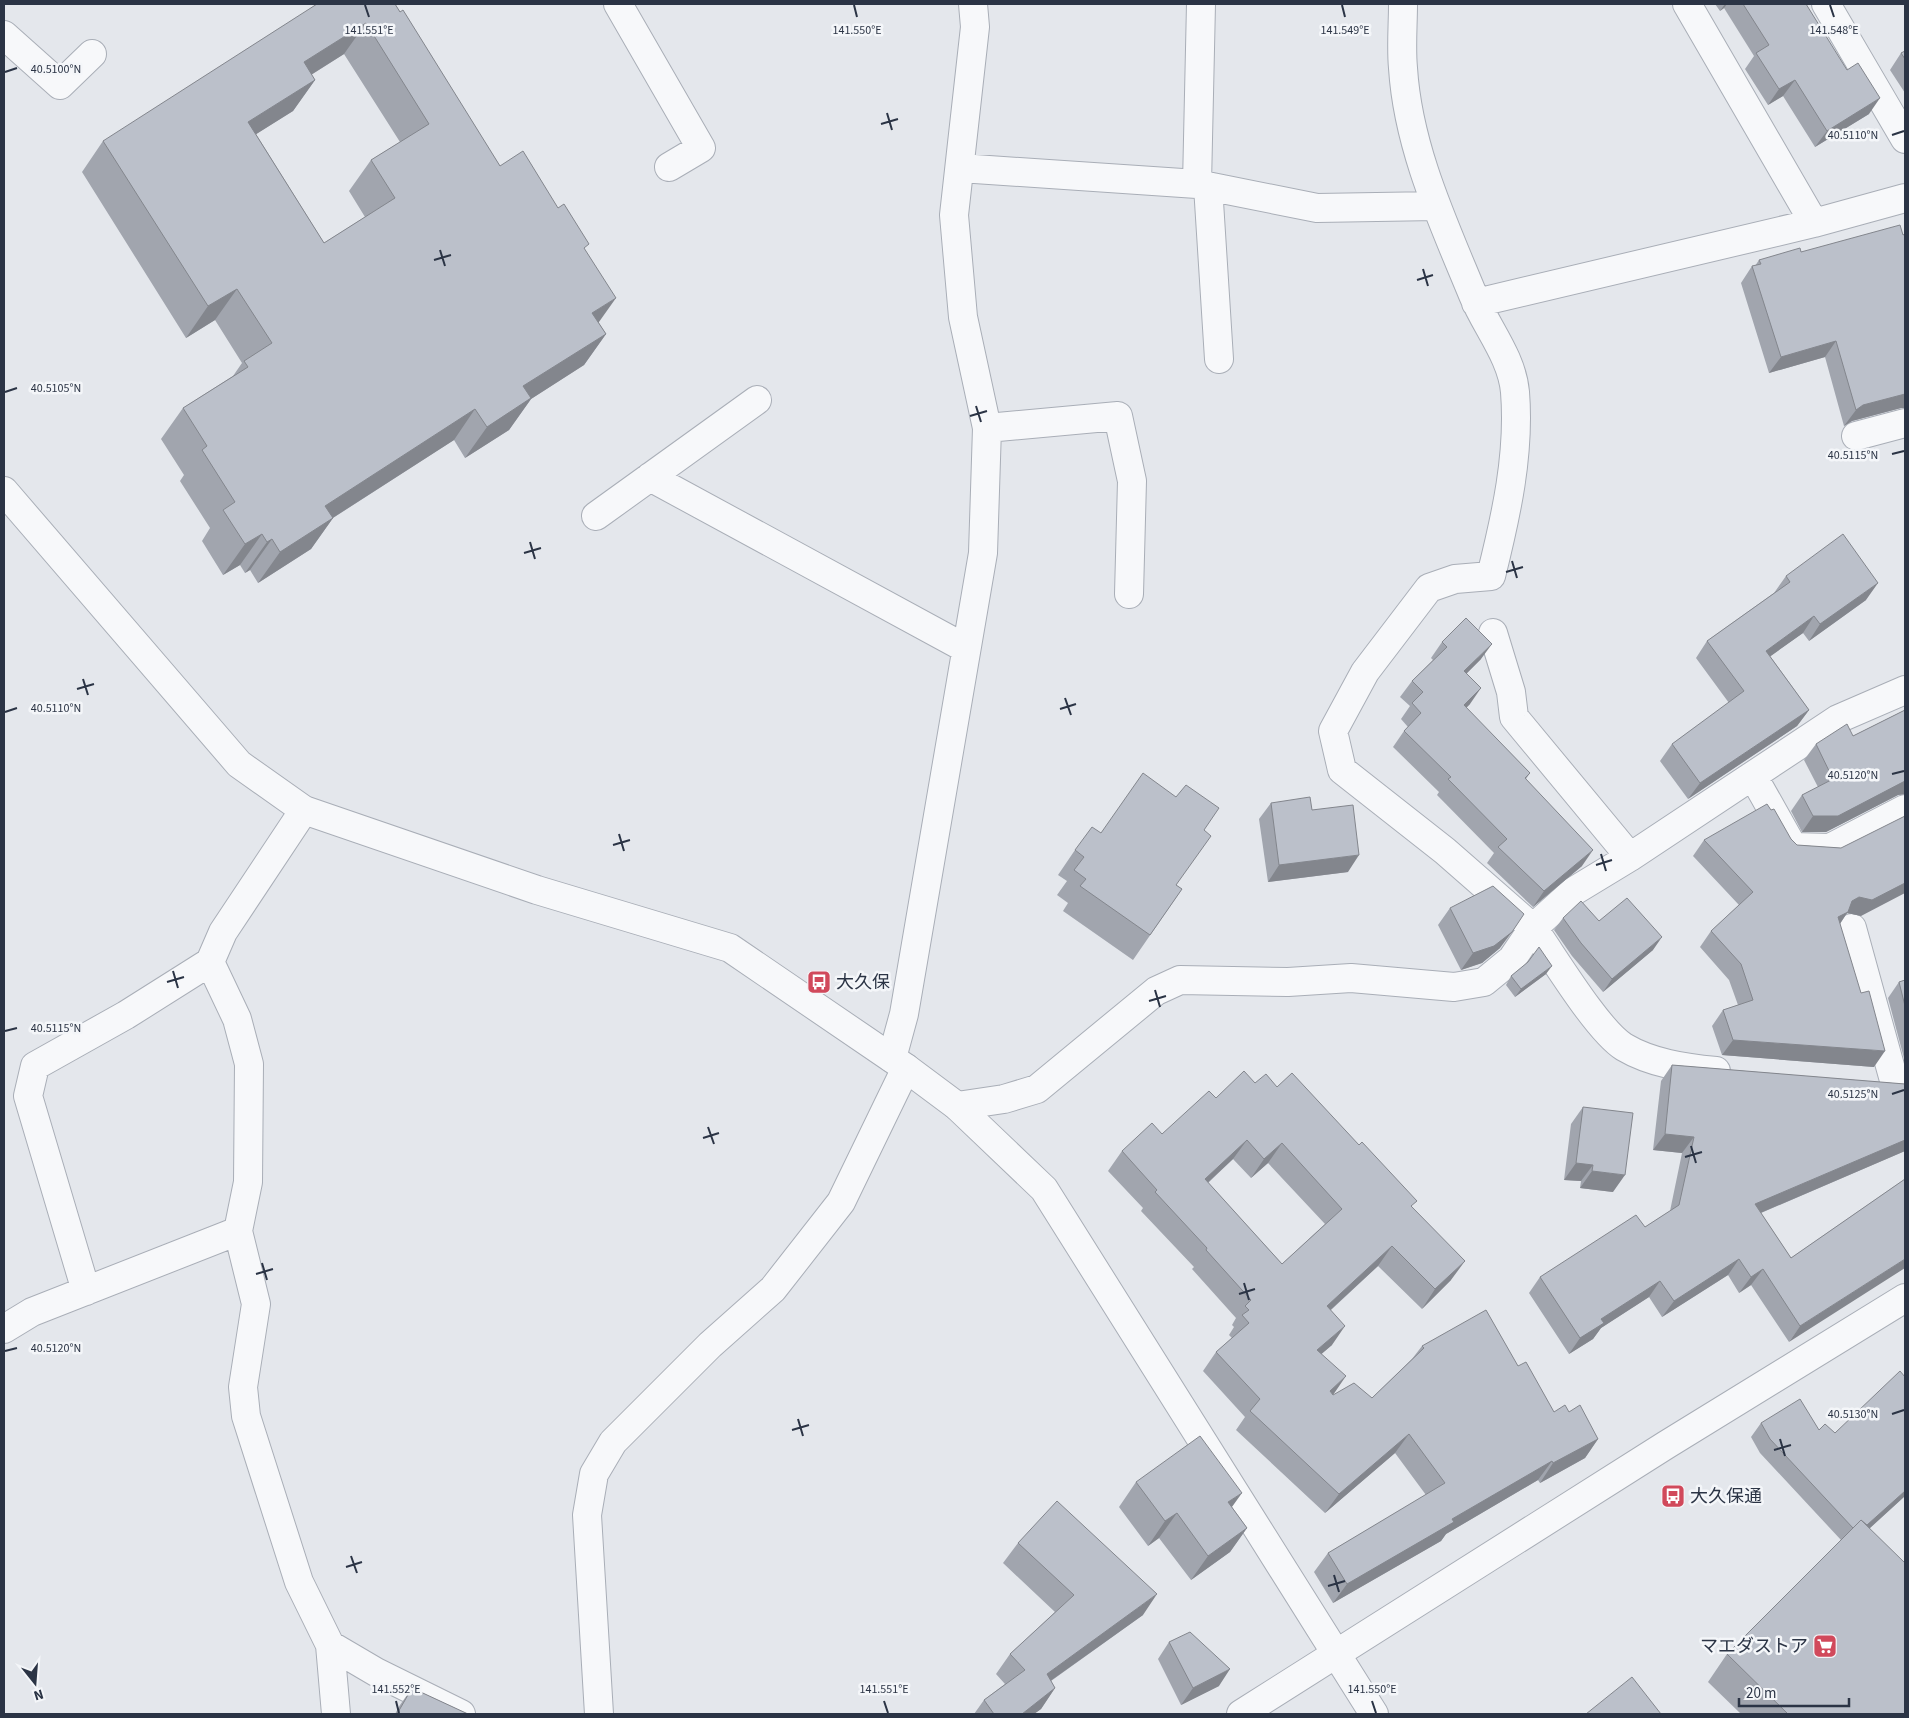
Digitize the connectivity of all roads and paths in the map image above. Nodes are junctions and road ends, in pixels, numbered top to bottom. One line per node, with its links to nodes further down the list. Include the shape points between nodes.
1 (618, 4): 10 (street, via 701,148)
2 (973, 4): 11 (street, via 974,27)
3 (1201, 4): 12 (street)
4 (1403, 4): 14 (street, via 1403,68 1412,131)
5 (1687, 4): 15 (street)
6 (1826, 4): 9 (street)
7 (4, 35): 8 (street, via 60,85)
8 (92, 54)
9 (1905, 139)
10 (669, 167)
11 (960, 168): 12 (street); 20 (street, via 954,215 963,317)
12 (1203, 185): 14 (street, via 1317,208); 17 (street)
13 (1905, 198): 15 (street)
14 (1436, 206): 16 (street)
15 (1814, 223): 16 (street)
16 (1476, 303): 33 (street, via 1509,366 1515,391 1514,458 1491,576 1455,579 1429,588 1365,672 1333,731 1342,770)
17 (1219, 359)
18 (757, 400): 22 (street)
19 (1905, 423): 21 (street)
20 (987, 428): 25 (street, via 1118,416 1132,481); 27 (street, via 982,553)
21 (1856, 436)
22 (650, 477): 24 (street); 27 (street)
23 (4, 491): 31 (street, via 239,764)
24 (596, 516)
25 (1129, 594)
26 (1493, 633): 32 (street, via 1511,692 1514,717)
27 (965, 648): 36 (street, via 904,1014)
28 (1905, 690): 29 (street, via 1838,719)
29 (1753, 776): 30 (street, via 1793,847 1830,848); 32 (street)
30 (1905, 809)
31 (304, 810): 35 (street, via 223,932); 36 (street, via 537,890 730,948)
32 (1630, 857): 33 (street, via 1574,891)
33 (1533, 928): 37 (street, via 1599,1022 1622,1046 1657,1062); 40 (street, via 1512,960 1484,982 1454,987 1351,978 1288,982 1180,980 1156,991 1038,1089 1004,1099)
34 (1852, 928): 39 (street)
35 (210, 962): 41 (street, via 237,1019 249,1064 248,1182); 42 (street, via 126,1015 35,1066 28,1096)
36 (899, 1063): 40 (street); 49 (street, via 841,1202 773,1289 613,1442 594,1474 587,1515)
37 (1737, 1072)
38 (1866, 1082): 39 (street)
39 (1900, 1084)
40 (957, 1106): 46 (street, via 1044,1190)
41 (238, 1231): 42 (street); 45 (street, via 256,1304 243,1387 246,1416 299,1582)
42 (86, 1291): 44 (street, via 32,1312)
43 (1905, 1298): 46 (street)
44 (4, 1329)
45 (330, 1645): 47 (street); 48 (street)
46 (1336, 1652): 50 (street); 51 (street)
47 (336, 1714)
48 (461, 1714)
49 (599, 1714)
50 (1240, 1714)
51 (1374, 1714)

